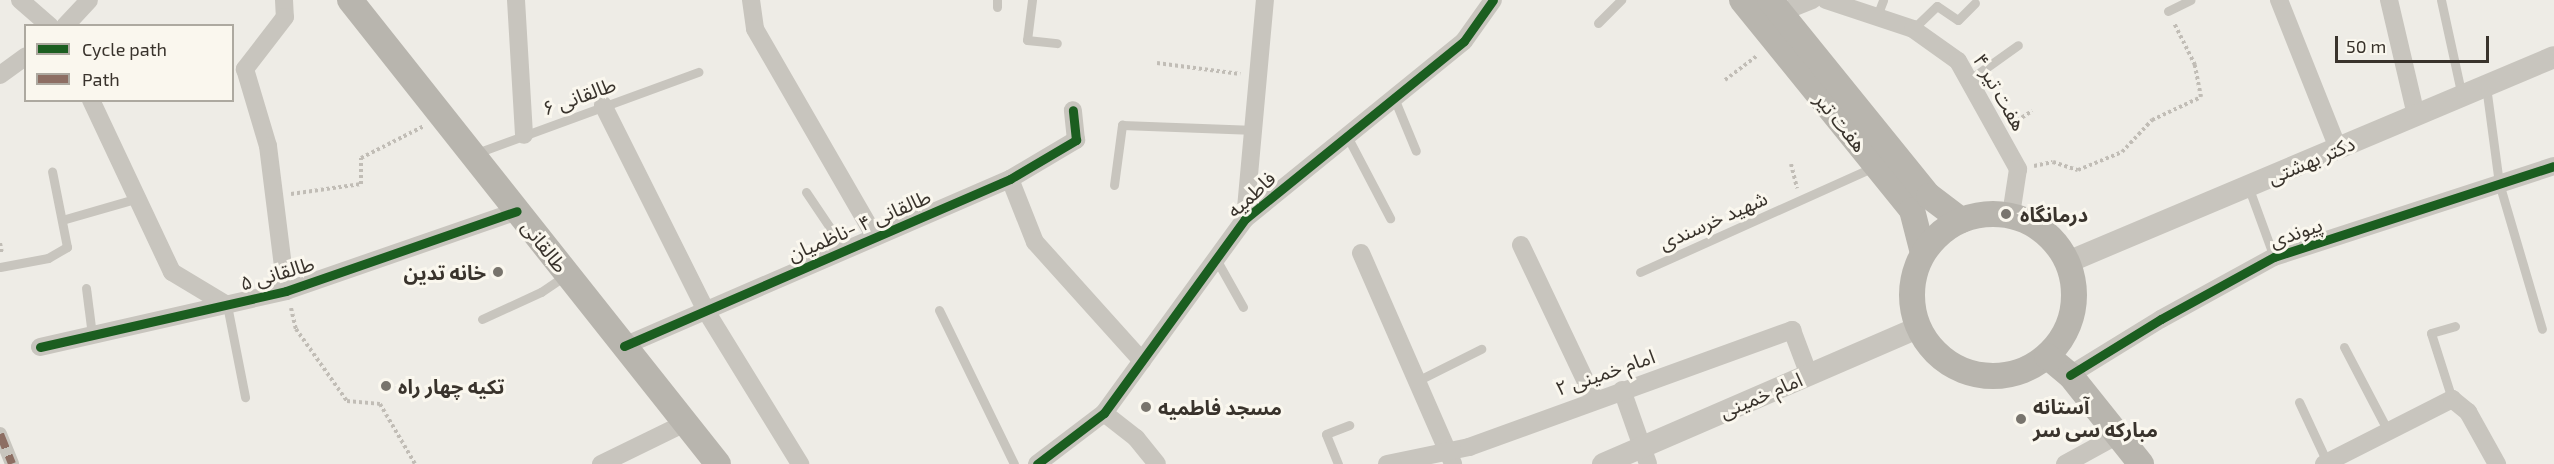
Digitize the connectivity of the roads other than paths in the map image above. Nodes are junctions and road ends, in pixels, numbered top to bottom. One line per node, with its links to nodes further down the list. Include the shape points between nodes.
1 (20, 0): 23 (street)
2 (89, 0): 24 (street)
3 (284, 0): 73 (street, via 285,17 245,69 268,146)
4 (350, 0): 45 (main road, طالقانی)
5 (516, 0): 41 (street)
6 (750, 0): 61 (street, via 755,29)
7 (1032, 0): 26 (lane, via 1027,40)
8 (1265, 0): 40 (street)
9 (1493, 0): 35 (street, فاطمیه, via 1464,41)
10 (1620, 0): 22 (lane)
11 (1742, 0): 46 (main road, هفت تیر)
12 (1813, 0): 19 (street)
13 (1827, 0): 20 (street, هفت تیر ۴)
14 (2191, 0): 21 (lane)
15 (2279, 0): 43 (street)
16 (2389, 0): 39 (street)
17 (2441, 0): 34 (lane)
18 (1975, 3): 25 (lane, via 1958,20 1938,6)
19 (1775, 6): 60 (main road, هفت تیر, via 1929,196)
20 (1880, 8): 25 (street, هفت تیر ۴)
21 (2168, 11)
22 (1598, 23)
23 (48, 24)
24 (67, 24)
25 (1914, 29): 32 (street, هفت تیر ۴, via 1958,62)
26 (1057, 43)
27 (2018, 45): 32 (lane)
28 (24, 57): 31 (street)
29 (2554, 57): 33 (street, دکتر بهشتی)
30 (698, 72): 37 (lane, طالقانی ۶)
31 (0, 75)
32 (1969, 80): 56 (street, هفت تیر ۴, via 2018,169)
33 (2486, 86): 34 (street, دکتر بهشتی); 50 (lane)
34 (2462, 96): 39 (street, دکتر بهشتی)
35 (1394, 98): 42 (street, فاطمیه); 44 (lane)
36 (92, 102): 54 (street)
37 (603, 105): 41 (lane, طالقانی ۶); 77 (street)
38 (1073, 110): 49 (street, طالقانی ۴ -ناظمیان, via 1076,140)
39 (2416, 115): 43 (street, دکتر بهشتی)
40 (1255, 130): 51 (lane, via 1122,125); 58 (street)
41 (524, 135): 45 (lane, طالقانی ۶)
42 (1347, 136): 57 (lane); 58 (street, فاطمیه)
43 (2338, 148): 52 (street, دکتر بهشتی)
44 (1416, 151)
45 (472, 155): 55 (main road, طالقانی)
46 (1877, 166): 65 (main road, هفت تیر, via 1912,210); 70 (lane, شهید خرسندی)
47 (2554, 166): 50 (street, پیوندی)
48 (52, 171): 59 (lane)
49 (1010, 179): 61 (street, طالقانی ۴ -ناظمیان); 88 (street, via 1035,242)
50 (2499, 183): 66 (street, پیوندی); 81 (lane)
51 (1114, 185)
52 (2248, 186): 66 (lane); 68 (street, دکتر بهشتی)
53 (806, 192): 63 (lane)
54 (138, 198): 59 (lane); 74 (street, via 172,272)
55 (517, 212): 71 (main road, طالقانی); 73 (street, طالقانی ۵)
56 (2011, 215): 60 (main road, via 1986,213); 68 (main road, via 2035,224 2055,241)
57 (1390, 218)
58 (1245, 219): 67 (street, فاطمیه)
59 (62, 220): 69 (lane, via 67,247 48,258)
60 (1961, 220): 65 (main road, via 1940,234)
61 (875, 237): 63 (street, طالقانی ۴ -ناظمیان)
62 (1521, 245): 94 (street)
63 (845, 250): 77 (street, طالقانی ۴ -ناظمیان)
64 (1361, 253): 91 (street)
65 (1923, 253): 80 (main road, via 1914,277 1912,302)
66 (2274, 257): 90 (street, پیوندی)
67 (1216, 259): 75 (lane); 88 (street, فاطمیه)
68 (2068, 262): 87 (main road, via 2074,287 2073,312 2064,336)
69 (0, 267)
70 (1640, 272)
71 (567, 274): 78 (lane, via 541,292); 83 (main road, طالقانی)
72 (86, 288): 82 (lane)
73 (286, 291): 74 (street, طالقانی ۵)
74 (227, 305): 82 (street, طالقانی ۵); 93 (lane)
75 (1243, 307)
76 (939, 310): 110 (lane)
77 (706, 311): 83 (street, طالقانی ۴ -ناظمیان); 109 (street)
78 (482, 319)
79 (2455, 326): 95 (lane, via 2431,333)
80 (1918, 327): 87 (main road, via 1932,348 1952,364 1976,374 2001,375 2026,369); 89 (street, امام خمینی)
81 (2542, 329)
82 (92, 335): 84 (street, طالقانی ۵)
83 (624, 346): 98 (main road, طالقانی)
84 (40, 347)
85 (2344, 347): 100 (lane)
86 (1481, 349): 91 (lane)
87 (2048, 356): 90 (main road)
88 (1142, 361): 97 (street, فاطمیه)
89 (1809, 375): 92 (street, امام خمینی ۲, via 1791,330); 103 (street, امام خمینی)
90 (2070, 375): 102 (main road)
91 (1417, 381): 104 (street)
92 (1622, 390): 94 (street, امام خمینی ۲); 103 (street)
93 (245, 397)
94 (1594, 399): 104 (street, امام خمینی ۲)
95 (2452, 399): 100 (street); 118 (street, via 2468,412)
96 (2299, 402): 105 (lane)
97 (1104, 413): 111 (street, فاطمیه); 112 (street, via 1136,438)
98 (685, 423): 107 (street); 108 (main road, طالقانی)
99 (1349, 425): 113 (lane, via 1326,434)
100 (2388, 431): 105 (street)
101 (0, 434): 106 (street)
102 (2118, 435): 116 (street); 117 (main road)
103 (1645, 455): 115 (street, امام خمینی)
104 (1450, 458): 114 (street, امام خمینی ۲)
105 (2325, 463)
106 (12, 464)
107 (601, 464)
108 (718, 464)
109 (800, 464)
110 (1014, 464)
111 (1037, 464)
112 (1157, 464)
113 (1338, 464)
114 (1387, 464)
115 (1603, 464)
116 (2065, 464)
117 (2141, 464)
118 (2497, 464)

